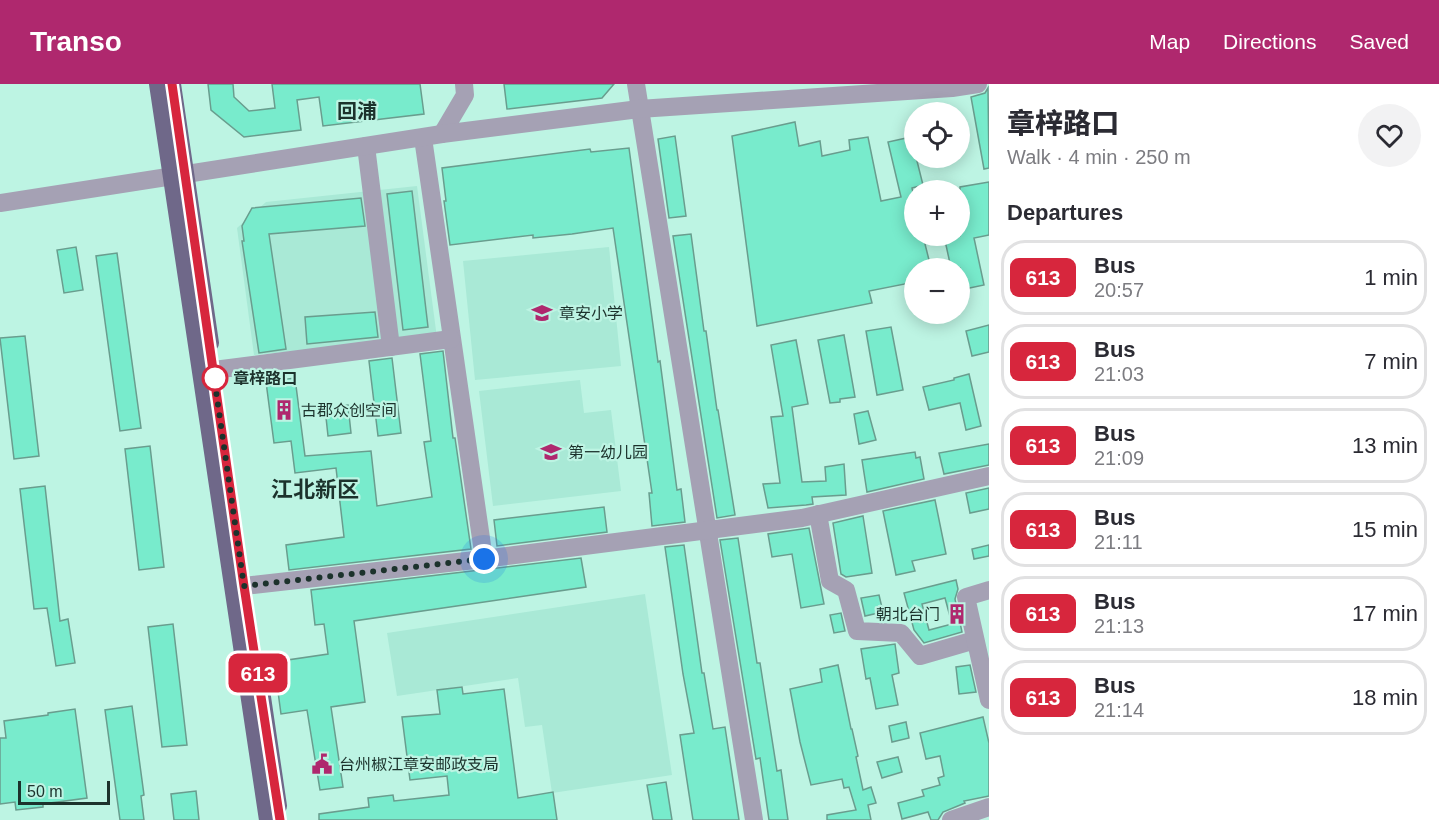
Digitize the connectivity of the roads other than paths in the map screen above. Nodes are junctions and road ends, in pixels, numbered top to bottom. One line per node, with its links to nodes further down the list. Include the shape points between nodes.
1 (158, 84): 10 (main road)
2 (172, 84): 10 (main road)
3 (464, 84): 7 (street, via 465,95)
4 (636, 84): 6 (street)
5 (978, 84): 6 (street)
6 (639, 109): 7 (street); 17 (street)
7 (442, 134): 8 (street)
8 (423, 138): 9 (street); 12 (street)
9 (366, 146): 10 (street); 13 (street)
10 (179, 175): 11 (street); 14 (main road); 24 (main road)
11 (0, 203)
12 (451, 339): 13 (street); 18 (street)
13 (391, 347): 14 (street)
14 (213, 370): 19 (main road)
15 (989, 476): 16 (street)
16 (818, 514): 17 (street); 21 (street, via 830,581 846,590 857,631 901,633 920,656)
17 (706, 531): 18 (street); 26 (street)
18 (484, 559): 19 (street)
19 (244, 586): 25 (main road)
20 (989, 590): 21 (street, via 966,597)
21 (975, 640): 22 (street)
22 (989, 700)
23 (989, 807): 27 (street)
24 (268, 820)
25 (280, 820)
26 (754, 820)
27 (951, 820)

